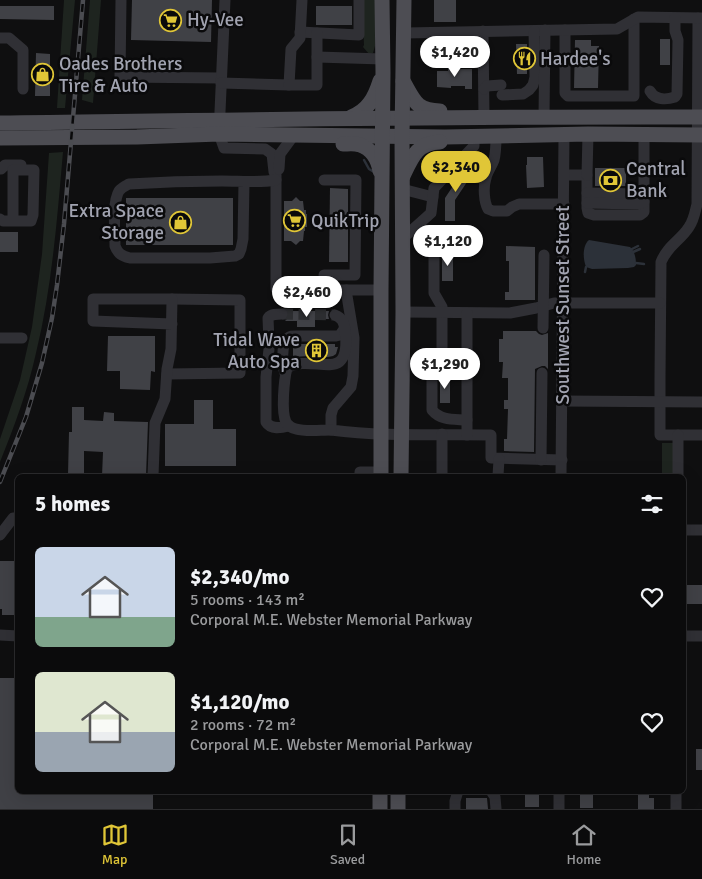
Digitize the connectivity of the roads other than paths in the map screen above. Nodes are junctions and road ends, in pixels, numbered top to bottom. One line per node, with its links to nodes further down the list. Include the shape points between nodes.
1 (122, 0): 20 (street, via 120,77)
2 (225, 0): 20 (street)
3 (302, 0): 14 (street)
4 (359, 0): 15 (street, via 359,34)
5 (382, 0): 18 (main road)
6 (402, 1): 10 (main road)
7 (675, 18): 8 (street); 9 (street, via 638,17); 25 (street, via 678,40 676,97 659,99)
8 (700, 18): 29 (street)
9 (634, 20): 12 (street, via 617,29); 12 (street, via 634,96 565,94)
10 (405, 29): 13 (street); 19 (main road)
11 (540, 30): 12 (street); 13 (street); 22 (street); 26 (street, via 533,85 522,94)
12 (566, 30)
13 (483, 31): 24 (street)
14 (300, 32): 15 (street); 21 (street, via 300,38 291,49)
15 (317, 33): 17 (street)
16 (0, 38): 23 (street, via 9,38 23,50)
17 (317, 57): 18 (street, via 359,58); 21 (street, via 317,85)
18 (383, 65): 30 (main road, via 376,92 367,106 362,112); 31 (main road)
19 (402, 79): 32 (main road, via 413,100 426,110 468,111); 33 (main road)
20 (221, 81): 21 (street); 35 (street)
21 (290, 85)
22 (544, 85): 26 (street, via 538,84 521,98 506,98); 27 (street)
23 (23, 89)
24 (484, 89): 26 (street, via 487,86); 32 (street)
25 (650, 91)
26 (502, 92)
27 (544, 117): 28 (main road); 32 (main road)
28 (624, 117): 29 (main road); 36 (main road, via 574,128)
29 (700, 117): 40 (street)
30 (347, 118): 31 (main road); 35 (main road)
31 (383, 118): 33 (main road); 41 (main road)
32 (480, 118): 33 (main road)
33 (402, 119): 42 (main road)
34 (0, 124): 35 (main road)
35 (219, 127): 39 (main road); 45 (main road, via 137,137); 51 (street, via 224,148 265,149 272,154)
36 (564, 134): 37 (main road); 44 (main road); 49 (street, Southwest Sunset Street)
37 (588, 134): 38 (main road); 50 (street)
38 (644, 134): 40 (main road); 57 (street)
39 (295, 135): 41 (main road); 51 (street, via 280,154); 54 (main road, via 301,144 360,144 377,159)
40 (700, 135): 70 (street, via 695,216 690,227 664,254)
41 (383, 136): 42 (main road); 54 (main road)
42 (402, 136): 43 (main road); 55 (main road)
43 (470, 136): 44 (main road); 55 (main road, via 422,146); 56 (street, via 474,146 434,188)
44 (496, 136): 59 (street, via 485,184 487,207 507,211 519,204)
45 (0, 138)
46 (38, 165): 47 (street, via 5,165)
47 (0, 169): 48 (street)
48 (13, 170): 61 (street); 61 (street, via 34,170 31,222)
49 (564, 175): 50 (street); 59 (street, Southwest Sunset Street)
50 (587, 175): 58 (street)
51 (276, 178): 53 (street, via 266,182); 66 (street, via 276,289)
52 (324, 180): 65 (street, via 356,180 355,275)
53 (244, 182): 53 (street, via 123,186 116,200 117,252 130,258 236,256 243,240)
54 (382, 184): 67 (main road)
55 (402, 184): 56 (street); 63 (main road)
56 (433, 197): 63 (street, via 430,213)
57 (644, 199): 58 (street, via 639,194); 58 (street, via 644,212 640,215 594,215 588,213)
58 (587, 201)
59 (564, 204): 69 (street, Southwest Sunset Street)
60 (0, 219): 61 (street)
61 (13, 221)
62 (467, 238): 73 (street, via 450,234 441,238 434,247 434,293 442,305)
63 (402, 239): 72 (main road)
64 (544, 255): 71 (street)
65 (324, 275)
66 (346, 290): 67 (street); 93 (street, via 354,338 353,376 350,387 333,408)
67 (381, 290): 94 (main road)
68 (172, 299): 77 (street); 77 (street, via 93,299 93,321); 86 (street, via 240,300 240,373)
69 (563, 303): 70 (street); 71 (street); 88 (street, Southwest Sunset Street)
70 (660, 303): 89 (street)
71 (543, 306): 74 (street, via 510,312); 79 (street)
72 (402, 312): 73 (street); 95 (main road)
73 (442, 313): 74 (street); 82 (street)
74 (467, 313): 83 (street)
75 (282, 314): 92 (street, via 269,316 267,323 266,422 273,428)
76 (335, 315): 78 (street, via 342,319)
77 (172, 324): 86 (street)
78 (345, 328): 84 (street, via 345,354 338,363 292,365); 84 (street, via 336,336 288,338 283,351)
79 (543, 328)
80 (0, 338): 81 (street)
81 (22, 338)
82 (442, 358): 83 (street); 91 (street, via 435,359 432,365 432,410 446,419)
83 (467, 359): 91 (street)
84 (285, 373): 92 (street, via 284,408 285,421)
85 (542, 373): 87 (street)
86 (167, 374): 103 (street, via 165,399 154,424)
87 (542, 392): 88 (street); 101 (street)
88 (562, 396): 89 (street); 102 (street, Southwest Sunset Street)
89 (660, 401): 90 (street); 98 (street, via 655,435)
90 (702, 402)
91 (467, 420): 97 (street)
92 (289, 426): 93 (street, via 297,430)
93 (331, 430): 94 (street)
94 (381, 434): 95 (street); 105 (main road)
95 (401, 434): 96 (street); 106 (main road)
96 (442, 434): 97 (street); 107 (street)
97 (467, 435): 100 (street, via 491,435 491,458)
98 (678, 435): 99 (street); 110 (street)
99 (702, 435)
100 (499, 459): 101 (street); 108 (street)
101 (540, 460): 102 (street)
102 (562, 460): 109 (street, Southwest Sunset Street)
103 (154, 474)
104 (360, 474): 105 (street)
105 (381, 474)
106 (401, 474)
107 (442, 474)
108 (498, 474)
109 (561, 474)
110 (678, 474)
111 (15, 518): 114 (street)
112 (686, 530): 113 (street)
113 (702, 530)
114 (0, 535)
115 (0, 636): 116 (street)
116 (15, 636)
117 (686, 636): 118 (street)
118 (702, 636)
119 (380, 794): 125 (main road)
120 (398, 794): 126 (main road)
121 (457, 794): 127 (street)
122 (493, 794): 128 (street)
123 (559, 794): 129 (street)
124 (676, 794): 130 (street)
125 (380, 809)
126 (398, 809)
127 (455, 809)
128 (496, 809)
129 (559, 809)
130 (676, 809)

